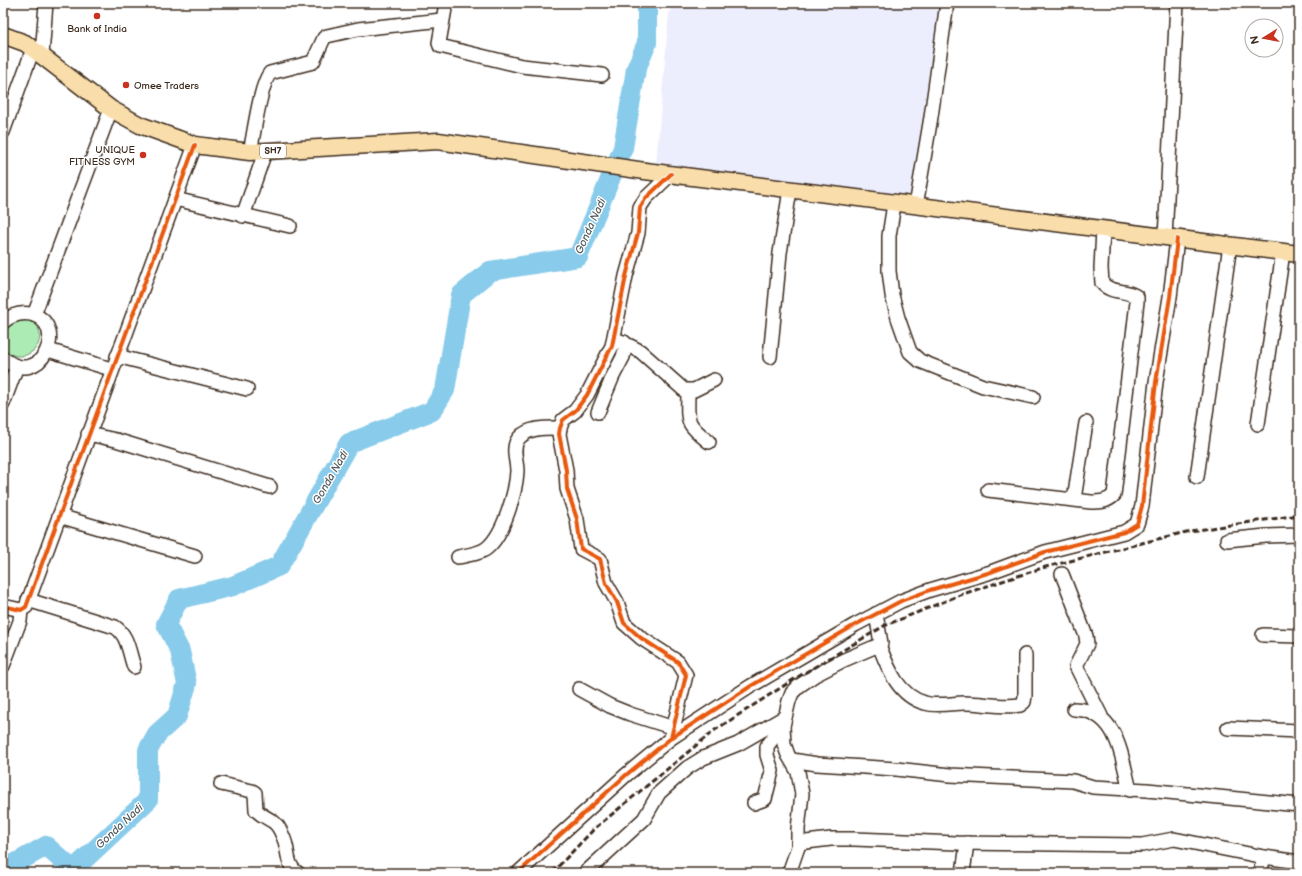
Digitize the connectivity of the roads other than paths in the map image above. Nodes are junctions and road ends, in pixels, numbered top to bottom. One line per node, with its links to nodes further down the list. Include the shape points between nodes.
1 (46, 3): 7 (street)
2 (446, 3): 5 (street)
3 (947, 3): 17 (street, via 932,117)
4 (1177, 3): 21 (street, via 1173,64)
5 (442, 20): 8 (street, via 439,43 445,48 522,66); 12 (street, via 358,29 327,36 313,62 270,73 266,77 264,88)
6 (3, 35): 7 (main road, SH7, via 25,43)
7 (38, 53): 9 (main road, SH7); 10 (street)
8 (602, 75)
9 (111, 109): 11 (main road, SH7, via 140,125); 25 (street)
10 (3, 132)
11 (195, 144): 12 (main road, SH7); 15 (street)
12 (258, 152): 13 (main road, SH7, via 431,140); 18 (street)
13 (671, 174): 14 (main road); 27 (street, via 640,207 638,233 626,276)
14 (790, 190): 16 (main road); 30 (street, via 780,253)
15 (175, 199): 18 (street); 29 (street)
16 (894, 204): 17 (main road); 37 (street, via 889,236 888,271 898,318 910,352 920,361 983,386)
17 (916, 206): 20 (main road)
18 (243, 216): 19 (street)
19 (290, 226)
20 (1103, 230): 21 (main road); 48 (street, via 1100,268 1102,283 1109,290 1133,294 1136,297 1136,313 1114,494 1102,502)
21 (1171, 238): 22 (main road); 57 (street, via 1170,297 1156,382 1142,506 1137,524 1124,532 1045,552 988,573 930,590)
22 (1230, 246): 23 (main road); 45 (street)
23 (1283, 252): 24 (main road); 41 (street)
24 (1299, 254)
25 (34, 315): 26 (street, via 18,313); 28 (street, via 41,320 50,334)
26 (3, 322)
27 (619, 340): 36 (street, via 640,351 676,384); 39 (street, via 625,349 624,357); 42 (street, via 587,395)
28 (48, 350): 32 (street, via 44,357 32,366); 33 (street)
29 (117, 356): 33 (street); 35 (street)
30 (770, 357)
31 (3, 358): 32 (street)
32 (17, 366): 38 (street)
33 (111, 369): 43 (street)
34 (714, 380): 36 (street)
35 (247, 389)
36 (688, 391): 44 (street, via 689,423)
37 (1033, 397)
38 (3, 404)
39 (598, 412)
40 (1086, 423): 48 (street)
41 (1258, 424)
42 (560, 428): 53 (street, via 532,430 519,439 515,450 517,471 513,492 499,532 488,548); 70 (street, via 567,489 577,519 581,549 600,559 606,583 617,602 624,623 641,638 678,662 686,675)
43 (88, 434): 46 (street, via 116,440); 49 (street)
44 (709, 442)
45 (1197, 477)
46 (270, 487)
47 (988, 490): 48 (street)
48 (1074, 499)
49 (59, 516): 52 (street); 55 (street)
50 (1299, 535): 51 (street)
51 (1227, 540)
52 (195, 556)
53 (458, 557)
54 (1062, 574): 66 (street, via 1086,636 1087,644 1076,666 1079,677)
55 (25, 605): 56 (street); 62 (street); 63 (street, via 115,627 122,631)
56 (3, 606)
57 (876, 614): 60 (street, via 881,643); 70 (street)
58 (1264, 635): 59 (street)
59 (1299, 636)
60 (879, 645): 61 (street, via 897,684 915,699 933,704 1020,705 1024,702 1025,696); 67 (street, via 844,660 799,686 792,693)
61 (1025, 655)
62 (3, 666)
63 (134, 667)
64 (579, 689): 70 (street)
65 (1074, 709): 66 (street, via 1093,711)
66 (1101, 716): 73 (street, via 1111,729 1119,747)
67 (784, 722): 71 (street, via 785,750); 74 (street, via 767,746 772,771 765,799); 82 (street, via 703,758 687,768 659,794 644,819)
68 (1228, 728): 69 (street)
69 (1299, 731)
70 (672, 733): 81 (street)
71 (792, 760): 73 (street, via 950,775 1068,780 1093,787); 76 (street, via 798,772 802,794)
72 (221, 784): 80 (street, via 255,793 256,810 260,815 276,822 285,841 292,869)
73 (1130, 790): 75 (street)
74 (754, 803)
75 (1299, 805)
76 (798, 843): 77 (street, via 854,838); 83 (street)
77 (967, 844): 78 (street, via 1142,845 1174,839); 84 (street)
78 (1264, 857): 79 (street); 85 (street)
79 (1299, 862)
80 (298, 873)
81 (518, 873)
82 (585, 873)
83 (789, 873)
84 (964, 873)
85 (1260, 873)

